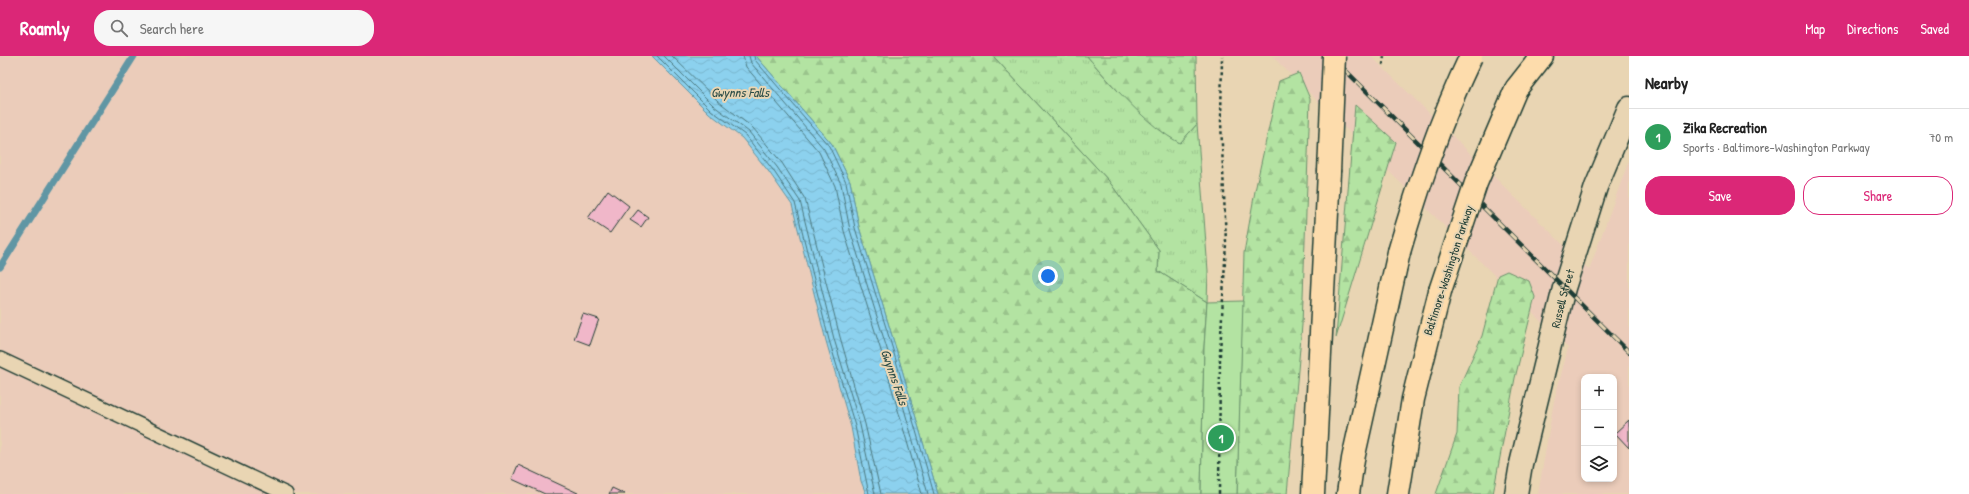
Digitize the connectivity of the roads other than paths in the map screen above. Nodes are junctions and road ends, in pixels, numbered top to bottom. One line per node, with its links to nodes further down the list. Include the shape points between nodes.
1 (1334, 56): 9 (highway, bridge)
2 (1471, 56): 10 (highway, bridge, via 1447,106 1420,180 1399,252 1353,459)
3 (1530, 56): 5 (highway, Baltimore-Washington Parkway)
4 (1542, 56): 5 (highway)
5 (1516, 89): 11 (highway, Baltimore-Washington Parkway, bridge, via 1476,183 1440,291 1413,399)
6 (1629, 108): 12 (street, Russell Street, via 1596,187 1564,288)
7 (0, 359): 8 (lane)
8 (286, 494)
9 (1313, 494)
10 (1348, 494)
11 (1398, 494)
12 (1516, 494)

